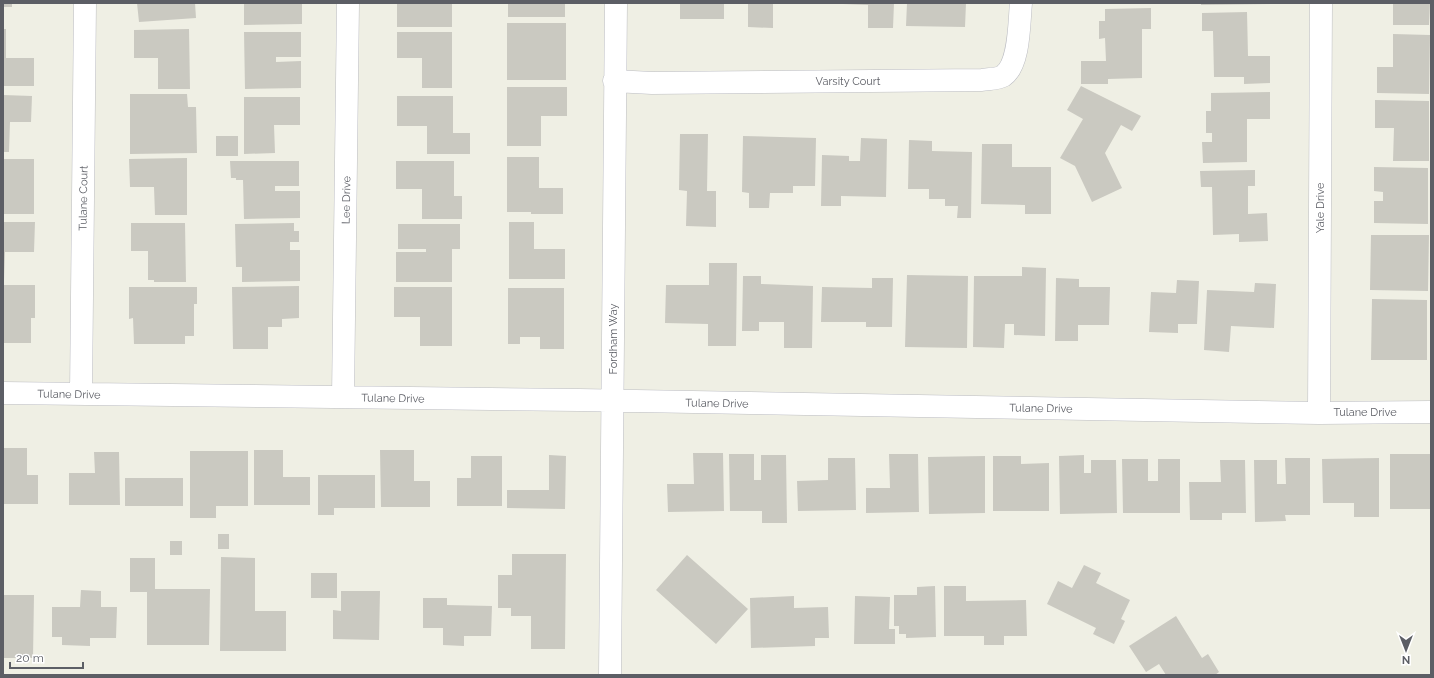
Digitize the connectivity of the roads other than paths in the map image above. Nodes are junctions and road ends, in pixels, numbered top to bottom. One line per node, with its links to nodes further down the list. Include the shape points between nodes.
1 (85, 3): 8 (street, Tulane Court)
2 (348, 3): 9 (street, Lee Drive)
3 (616, 3): 6 (street, Fordham Way)
4 (1021, 3): 6 (street, Varsity Court, via 1017,47 1011,68 1003,77 982,80 652,83)
5 (1321, 3): 12 (street, Yale Drive)
6 (614, 81): 10 (street, Fordham Way)
7 (3, 393): 8 (street, Tulane Drive)
8 (81, 394): 9 (street, Tulane Drive)
9 (343, 397): 10 (street, Tulane Drive)
10 (612, 401): 12 (street, Tulane Drive); 13 (street, Fordham Way)
11 (1431, 412): 12 (street, Tulane Drive)
12 (1319, 413)
13 (610, 675)

